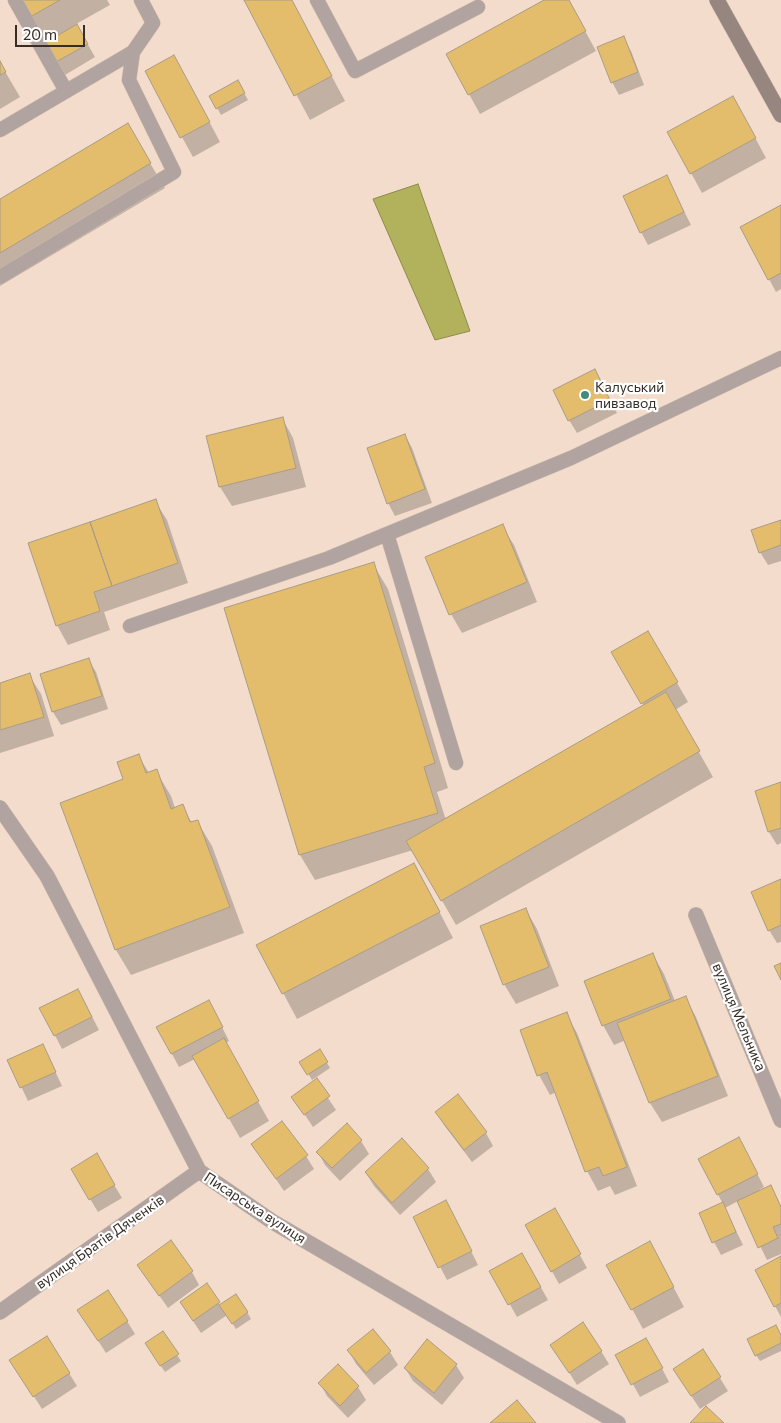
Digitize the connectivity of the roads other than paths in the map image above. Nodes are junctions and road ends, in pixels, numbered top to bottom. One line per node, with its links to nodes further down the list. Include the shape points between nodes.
1 (15, 0): 7 (lane)
2 (141, 0): 6 (lane, via 153,23)
3 (317, 0): 5 (lane, via 355,71)
4 (717, 0): 8 (main road)
5 (478, 7)
6 (133, 52): 7 (lane); 10 (lane, via 130,80 174,172)
7 (66, 91): 9 (lane)
8 (781, 115)
9 (0, 130)
10 (0, 277)
11 (781, 358): 12 (lane, via 571,458)
12 (387, 534): 13 (lane, via 329,558); 14 (lane)
13 (130, 626)
14 (456, 762)
15 (0, 808): 18 (street, Писарська вулиця, via 47,876)
16 (696, 915): 17 (street, вулиця Мельника)
17 (781, 1120)
18 (199, 1171): 19 (street, вулиця Братів Дяченків); 20 (street, Писарська вулиця, via 272,1222)
19 (0, 1312)
20 (618, 1423)

